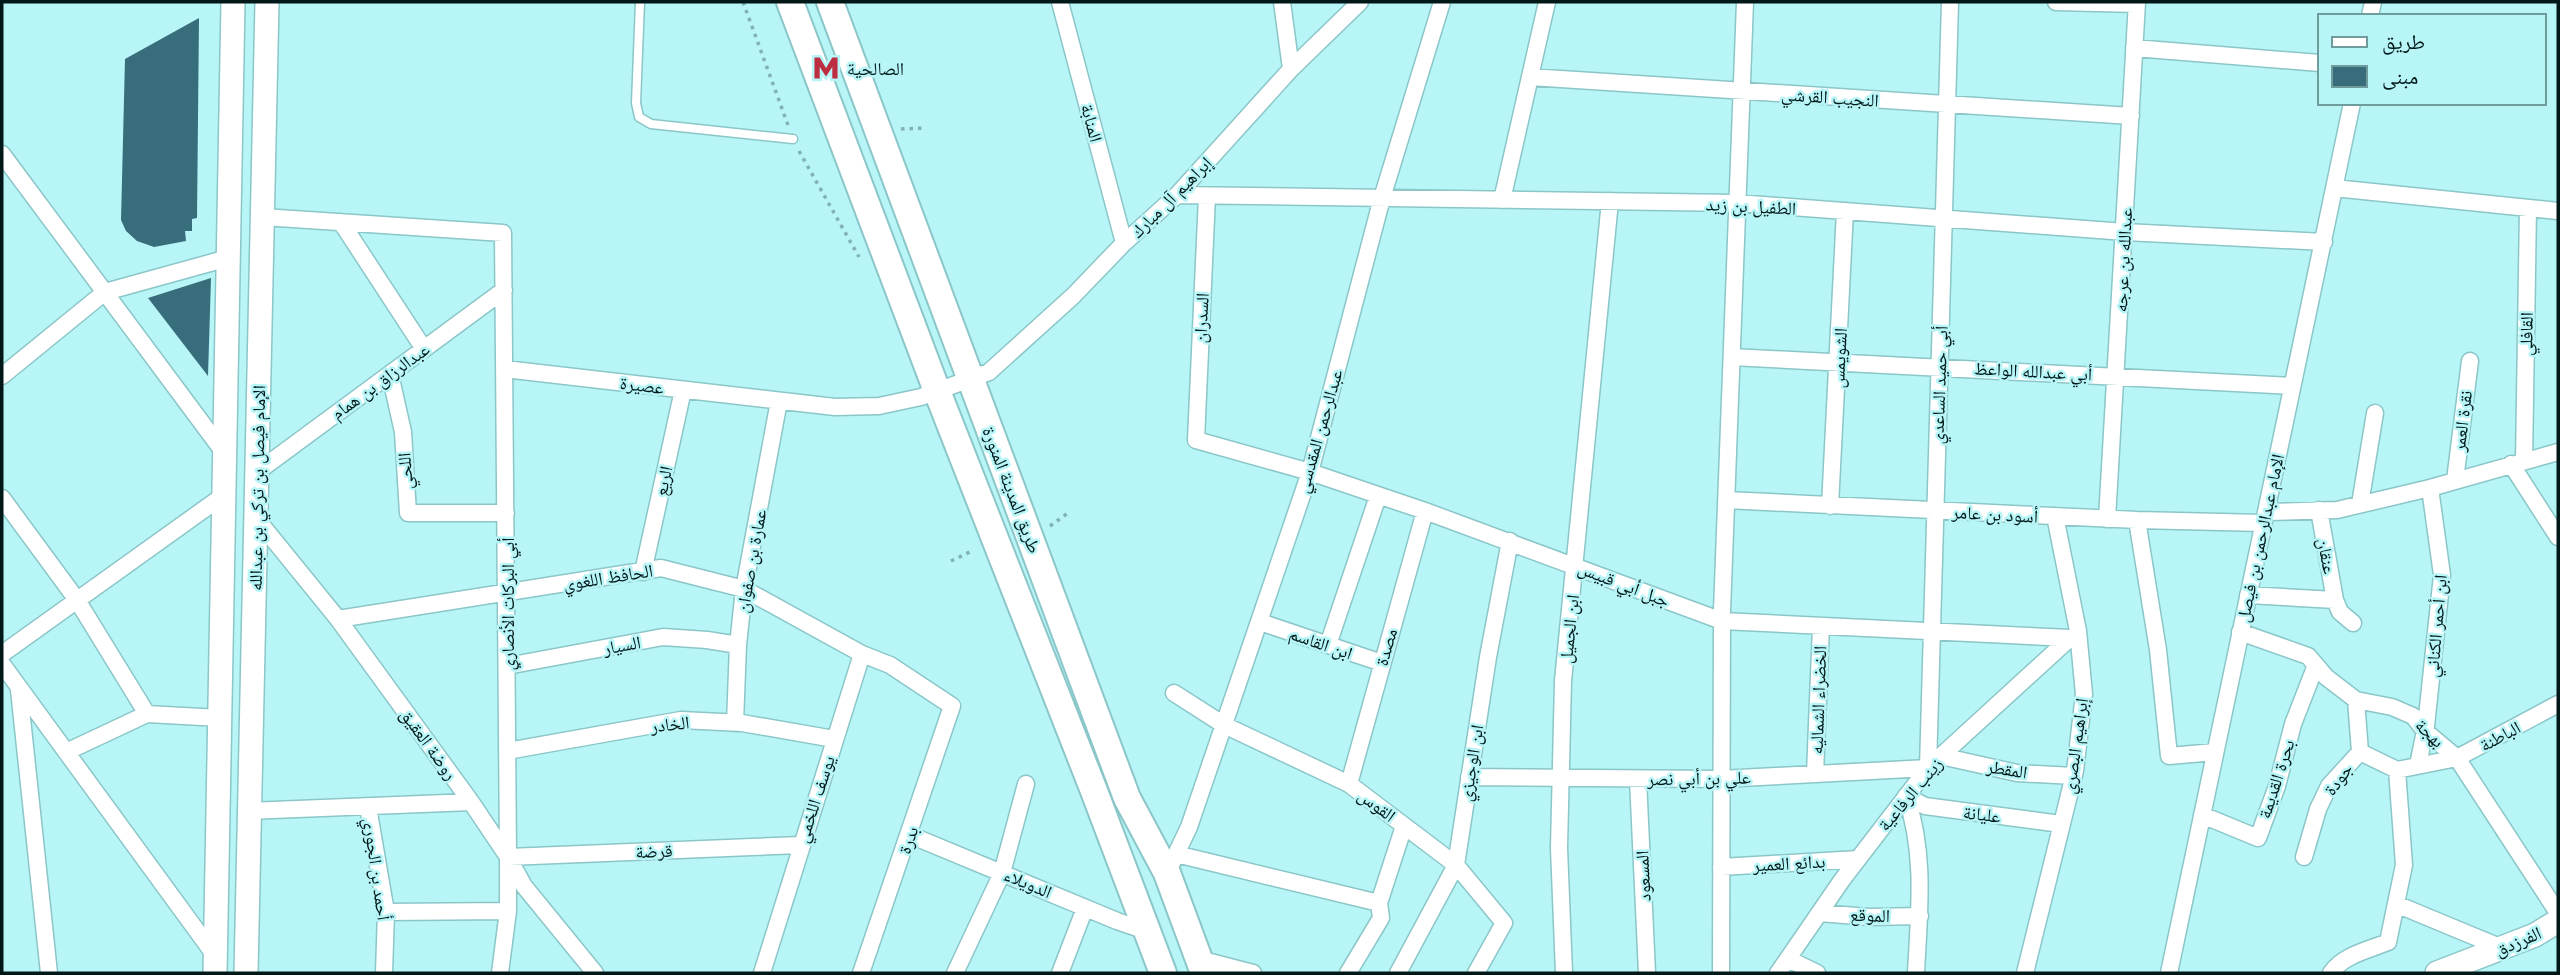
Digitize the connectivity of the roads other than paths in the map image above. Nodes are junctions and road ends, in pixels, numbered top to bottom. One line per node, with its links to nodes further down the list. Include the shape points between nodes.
1 (267, 2): 35 (main road, الإمام فيصل بن تركي بن عبدالله)
2 (640, 2): 23 (lane, via 639,117 651,124)
3 (790, 2): 56 (main road, طريق المدينة المنورة)
4 (830, 2): 53 (main road, طريق المدينة المنورة)
5 (1060, 2): 40 (street, المنابة)
6 (1282, 2): 17 (street)
7 (1360, 2): 17 (street, إبراهيم آل مبارك)
8 (1441, 2): 28 (street, عبدالرحمن المقدسي)
9 (1548, 2): 18 (street)
10 (1745, 2): 19 (street)
11 (1950, 2): 20 (street, أبي حميد الساعدي)
12 (2056, 2): 14 (street)
13 (233, 3): 41 (main road, الإمام فيصل بن تركي بن عبدالله)
14 (2137, 3): 15 (street, عبدالله بن عرجه)
15 (2134, 48): 16 (street); 22 (street, عبدالله بن عرجه)
16 (2318, 63)
17 (1291, 69): 26 (street, إبراهيم آل مبارك)
18 (1530, 77): 19 (street, النجيب القرشي); 29 (street)
19 (1741, 92): 20 (street, النجيب القرشي); 31 (street)
20 (1947, 104): 22 (street, النجيب القرشي); 36 (street, أبي حميد الساعدي)
21 (2352, 105): 25 (street, الإمام عبدالرحمن بن فيصل)
22 (2131, 116): 38 (street, عبدالله بن عرجه)
23 (793, 139)
24 (2, 154): 43 (street)
25 (2334, 188): 32 (street); 39 (street, الإمام عبدالرحمن بن فيصل)
26 (1177, 195): 27 (street, الطفيل بن زيد); 40 (street, إبراهيم آل مبارك)
27 (1207, 196): 28 (street, الطفيل بن زيد); 59 (street, السدران)
28 (1382, 198): 29 (street, الطفيل بن زيد); 64 (street, عبدالرحمن المقدسي)
29 (1502, 200): 30 (street, الطفيل بن زيد)
30 (1610, 201): 31 (street, الطفيل بن زيد); 84 (street, ابن الجميل)
31 (1737, 203): 33 (street, الطفيل بن زيد); 45 (street)
32 (2528, 208): 34 (street); 62 (street, القافلي)
33 (1845, 211): 36 (street, الطفيل بن زيد); 47 (street, الشويمس)
34 (2558, 211)
35 (263, 217): 37 (street); 63 (main road, الإمام فيصل بن تركي بن عبدالله)
36 (1943, 219): 38 (street, الطفيل بن زيد); 48 (street, أبي حميد الساعدي)
37 (341, 222): 42 (street, أبي البركات الأنصاري, via 503,233); 44 (street)
38 (2124, 232): 39 (street, الطفيل بن زيد); 52 (street, عبدالله بن عرجه)
39 (2324, 242): 54 (street, الإمام عبدالرحمن بن فيصل)
40 (1124, 243): 53 (street, إبراهيم آل مبارك, via 989,372)
41 (228, 258): 43 (street); 61 (main road, الإمام فيصل بن تركي بن عبدالله)
42 (504, 290): 44 (street, عبدالرزاق بن همام); 49 (street, أبي البركات الأنصاري)
43 (105, 292): 51 (street); 61 (street)
44 (424, 349): 50 (street, عبدالرزاق بن همام)
45 (1732, 357): 47 (street, أبي عبدالله الواعظ); 70 (street)
46 (2470, 361): 65 (street, نقرة العمر)
47 (1839, 362): 48 (street, أبي عبدالله الواعظ); 72 (street, الشويمس)
48 (1939, 366): 52 (street, أبي عبدالله الواعظ); 74 (street, أبي حميد الساعدي)
49 (505, 369): 55 (street, عصيرة); 76 (street, أبي البركات الأنصاري)
50 (390, 374): 63 (street, عبدالرزاق بن همام); 76 (street, اللحي, via 403,432 408,513)
51 (2, 376)
52 (2116, 376): 54 (street, أبي عبدالله الواعظ); 80 (street, عبدالله بن عرجه)
53 (971, 380): 56 (street, إبراهيم آل مبارك); 146 (main road, طريق المدينة المنورة, via 1127,798)
54 (2292, 386): 79 (street, الإمام عبدالرحمن بن فيصل)
55 (683, 390): 57 (street, عصيرة); 85 (street, الريع)
56 (937, 391): 57 (street, عصيرة, via 879,406); 159 (main road, طريق المدينة المنورة)
57 (779, 401): 86 (street, عمارة بن صفوان)
58 (2375, 413): 71 (street)
59 (1195, 440): 64 (street, جبل أبي قبيس)
60 (2558, 452): 62 (street, أسود بن عامر)
61 (225, 454): 67 (main road, الإمام فيصل بن تركي بن عبدالله)
62 (2518, 462): 65 (street, أسود بن عامر); 82 (street)
63 (257, 472): 78 (main road, الإمام فيصل بن تركي بن عبدالله)
64 (1310, 472): 68 (street, جبل أبي قبيس); 93 (street, عبدالرحمن المقدسي)
65 (2455, 480): 66 (street, أسود بن عامر)
66 (2430, 488): 71 (street, أسود بن عامر); 115 (street, ابن أحمر الكناني, via 2442,575)
67 (224, 495): 89 (street); 112 (main road, الإمام فيصل بن تركي بن عبدالله)
68 (1378, 496): 75 (street, جبل أبي قبيس); 100 (street)
69 (2, 498): 89 (street)
70 (1726, 500): 72 (street, أسود بن عامر); 92 (street)
71 (2360, 504): 73 (street, أسود بن عامر)
72 (1830, 506): 74 (street, أسود بن عامر)
73 (2319, 510): 79 (street, أسود بن عامر); 90 (street, عنقان)
74 (1935, 511): 77 (street, أسود بن عامر); 96 (street, أبي حميد الساعدي)
75 (1425, 512): 83 (street, جبل أبي قبيس); 103 (street, مصدة)
76 (506, 513): 87 (street, أبي البركات الأنصاري)
77 (2055, 516): 80 (street, أسود بن عامر); 127 (street, إبراهيم البصري, via 2078,631 2084,694)
78 (256, 518): 91 (street, روضة العقيق); 137 (main road, الإمام فيصل بن تركي بن عبدالله)
79 (2264, 518): 81 (street, أسود بن عامر); 88 (street, الإمام عبدالرحمن بن فيصل)
80 (2107, 519): 81 (street, أسود بن عامر)
81 (2137, 520): 119 (street, via 2169,756)
82 (2558, 537)
83 (1510, 541): 84 (street, جبل أبي قبيس); 128 (street, ابن الوجيزي)
84 (1576, 566): 92 (street, جبل أبي قبيس); 129 (street, ابن الجميل, via 1563,681)
85 (643, 572): 86 (street, الحافظ اللغوي, via 661,568); 87 (street, الحافظ اللغوي)
86 (744, 589): 99 (street, عمارة بن صفوان); 102 (street, الحافظ اللغوي)
87 (506, 593): 91 (street, الحافظ اللغوي); 106 (street, أبي البركات الأنصاري)
88 (2248, 595): 90 (street, عنقان); 97 (street, الإمام عبدالرحمن بن فيصل)
89 (77, 600): 101 (street); 111 (street)
90 (2335, 600): 94 (street)
91 (338, 619): 135 (street, روضة العقيق)
92 (1722, 621): 95 (street, جبل أبي قبيس); 131 (street)
93 (1260, 622): 100 (street, ابن القاسم); 114 (street, عبدالرحمن المقدسي)
94 (2353, 623)
95 (1821, 626): 96 (street, جبل أبي قبيس); 126 (street, الخضراء الشماليه)
96 (1931, 631): 98 (street, جبل أبي قبيس); 124 (street, أبي حميد الساعدي)
97 (2240, 632): 105 (street, بهجة, via 2308,656); 119 (street, الإمام عبدالرحمن بن فيصل)
98 (2070, 638): 121 (street, زينب الرفاعية)
99 (738, 645): 106 (street, السيار, via 663,637); 113 (street, عمارة بن صفوان)
100 (1328, 645): 103 (street, ابن القاسم)
101 (2, 654)
102 (862, 654): 116 (street, يوسف اللخمي); 141 (street, بدرة, via 890,665 952,706)
103 (1382, 663): 133 (street, مصدة)
104 (2, 664): 107 (street)
105 (2316, 665): 109 (street, بهجة); 138 (street, بحرة القديمة, via 2258,838)
106 (507, 666): 117 (street, أبي البركات الأنصاري)
107 (19, 688): 118 (street); 164 (street)
108 (1174, 693): 114 (street, القوس)
109 (2356, 700): 115 (street, بهجة, via 2413,716); 120 (street, جودة)
110 (2558, 705): 122 (street, الباطنة)
111 (147, 714): 112 (street); 118 (street)
112 (220, 719): 162 (main road, الإمام فيصل بن تركي بن عبدالله)
113 (735, 723): 116 (street, الخادر); 117 (street, الخادر, via 681,720)
114 (1224, 725): 133 (street, القوس); 146 (street, عبدالرحمن المقدسي, via 1189,827)
115 (2425, 732): 122 (street, بهجة); 123 (street, ابن أحمر الكناني)
116 (834, 739): 142 (street, يوسف اللخمي)
117 (507, 751): 143 (street, أبي البركات الأنصاري)
118 (66, 752): 162 (street)
119 (2215, 752): 138 (street, الإمام عبدالرحمن بن فيصل)
120 (2360, 752): 125 (street); 144 (street, جودة, via 2329,786)
121 (1941, 756): 124 (street, زينب الرفاعية); 127 (street, المقطر, via 2017,773)
122 (2457, 758): 123 (street, الباطنة); 156 (street, بهجة)
123 (2418, 765): 125 (street, الباطنة)
124 (1928, 768): 126 (street, علي بن أبي نصر); 134 (street, زينب الرفاعية)
125 (2397, 770): 151 (street, via 2404,864)
126 (1815, 774): 131 (street, علي بن أبي نصر)
127 (2074, 776): 139 (street, إبراهيم البصري)
128 (1469, 777): 129 (street, علي بن أبي نصر); 147 (street, ابن الوجيزي)
129 (1561, 778): 130 (street, علي بن أبي نصر); 178 (street, ابن الجميل)
130 (1639, 779): 131 (street, علي بن أبي نصر); 179 (street, المسعود)
131 (1721, 779): 148 (street)
132 (1026, 784): 149 (street)
133 (1349, 784): 140 (street, القوس)
134 (1906, 796): 139 (street, عليانة, via 1925,806); 145 (street, زينب الرفاعية); 157 (street, via 1918,847)
135 (471, 802): 136 (street); 143 (street, روضة العقيق)
136 (368, 807): 137 (street); 154 (street, أحمد بن الجوري)
137 (249, 811): 165 (main road, الإمام فيصل بن تركي بن عبدالله)
138 (2202, 815): 185 (street, الإمام عبدالرحمن بن فيصل)
139 (2061, 824): 184 (street, إبراهيم البصري)
140 (1404, 826): 147 (street, القوس); 150 (street)
141 (910, 835): 149 (street, الدويلاء); 170 (street, بدرة)
142 (801, 845): 143 (street, قرضة); 169 (street, يوسف اللخمي)
143 (508, 857): 153 (street, أبي البركات الأنصاري); 168 (street, روضة العقيق, via 524,886)
144 (2304, 857)
145 (1858, 859): 148 (street, بدائع العمير); 155 (street, زينب الرفاعية)
146 (1171, 864): 150 (street); 163 (main road, طريق المدينة المنورة)
147 (1456, 865): 176 (street, ابن الوجيزي); 177 (street, القوس, via 1504,923)
148 (1721, 867): 180 (street)
149 (1002, 873): 152 (street, الدويلاء); 171 (street)
150 (1379, 902): 175 (street, via 1381,918)
151 (2396, 904): 160 (street); 186 (street, via 2388,942 2337,964)
152 (1085, 908): 159 (street, الدويلاء); 172 (street)
153 (508, 911): 154 (street); 167 (street, أبي البركات الأنصاري)
154 (386, 912): 166 (street, أحمد بن الجوري)
155 (1819, 913): 157 (street, الموقع); 161 (street, زينب الرفاعية)
156 (2558, 913)
157 (1920, 916): 183 (street)
158 (2558, 921): 160 (main road, الفرزدق)
159 (1146, 931): 173 (main road, طريق المدينة المنورة)
160 (2502, 948): 187 (main road, الفرزدق)
161 (1788, 959): 181 (street, زينب الرفاعية); 182 (street)
162 (215, 965)
163 (1202, 966): 174 (street)
164 (49, 973)
165 (246, 973)
166 (384, 973)
167 (499, 973)
168 (595, 973)
169 (762, 973)
170 (861, 973)
171 (955, 973)
172 (1060, 973)
173 (1163, 973)
174 (1253, 973)
175 (1348, 973)
176 (1398, 973)
177 (1476, 973)
178 (1564, 973)
179 (1647, 973)
180 (1721, 973)
181 (1778, 973)
182 (1817, 973)
183 (1916, 973)
184 (2025, 973)
185 (2169, 973)
186 (2331, 973)
187 (2437, 973)

